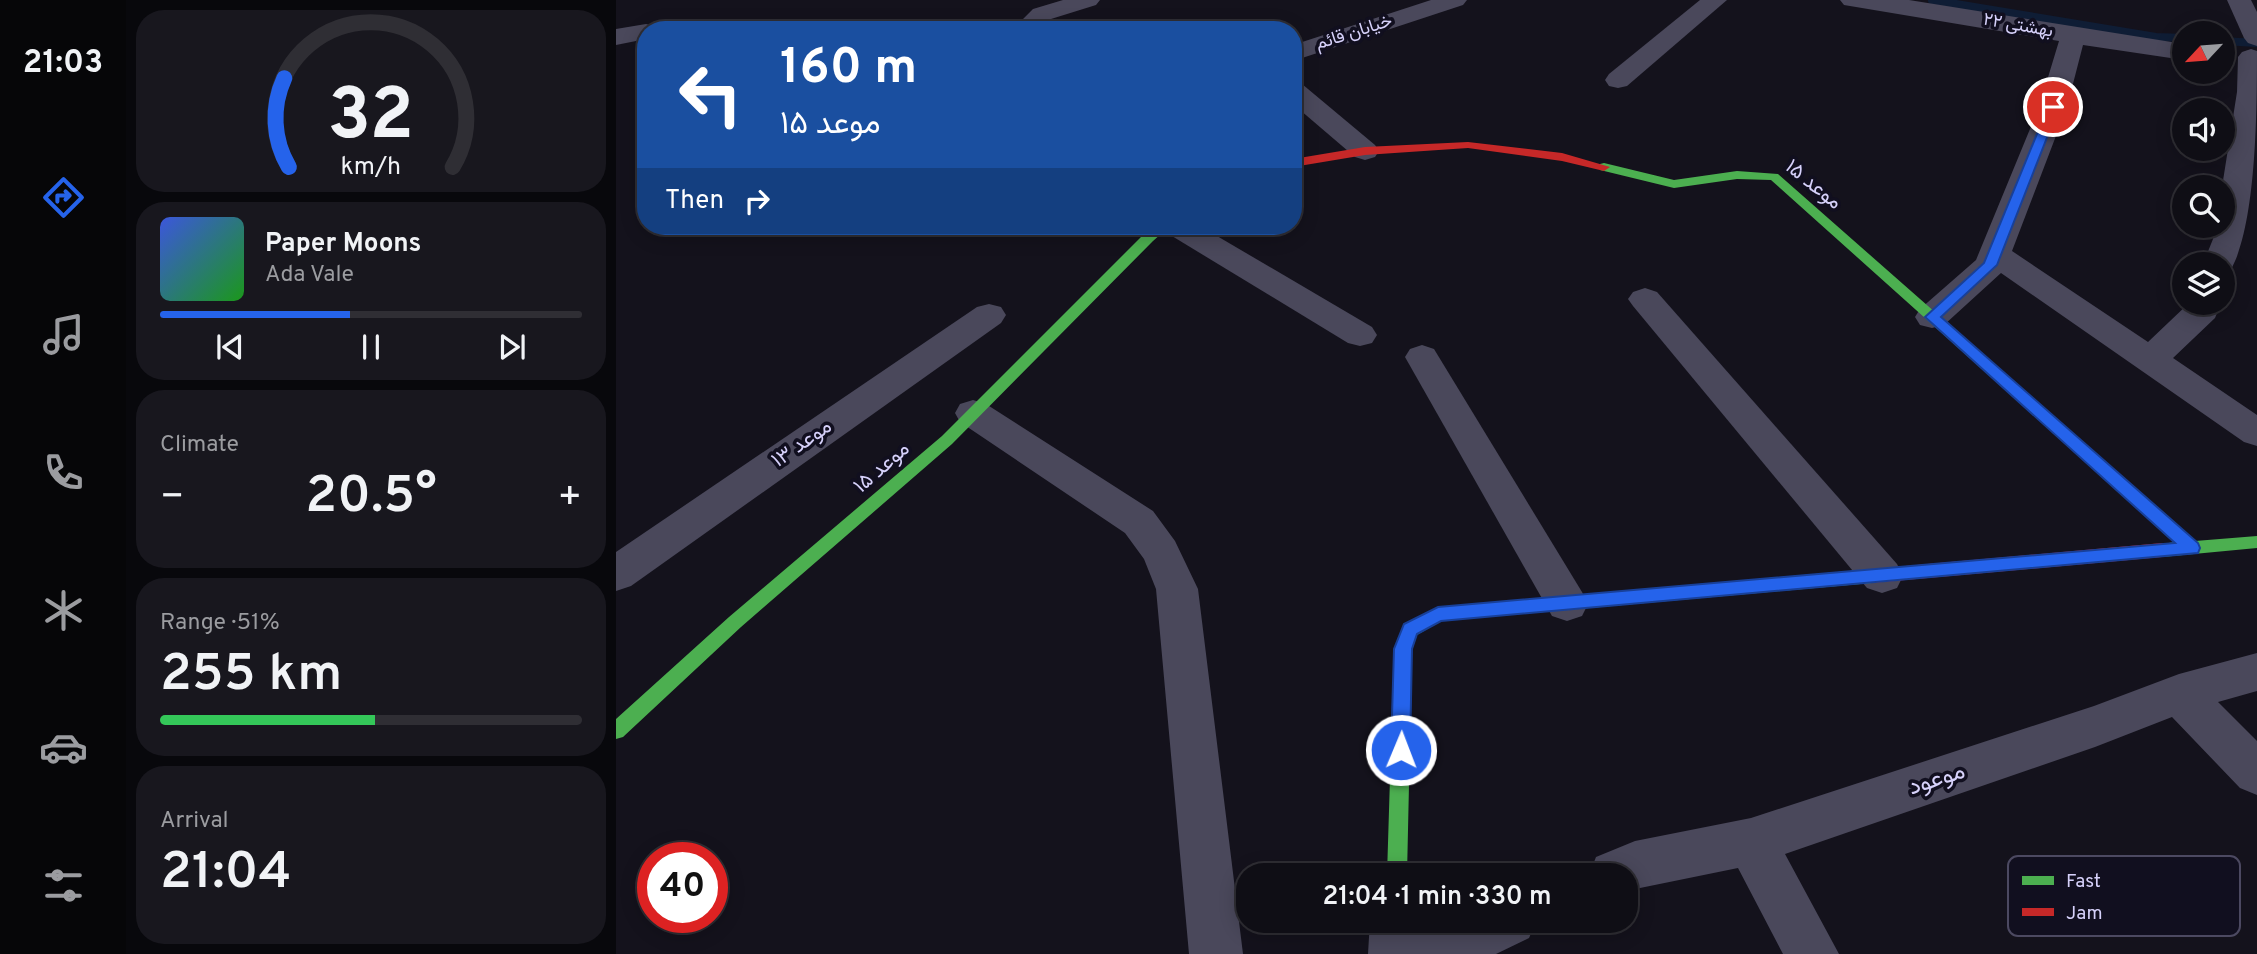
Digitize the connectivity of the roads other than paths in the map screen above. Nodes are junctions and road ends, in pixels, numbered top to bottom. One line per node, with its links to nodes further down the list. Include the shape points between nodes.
1 (1088, 0): 6 (street)
2 (1455, 0): 11 (street, خیابان قائم)
3 (1715, 0): 14 (street)
4 (1852, 0): 8 (street, بهشتی ۲۲)
5 (2239, 0): 10 (street)
6 (1033, 21)
7 (637, 32): 9 (street)
8 (2073, 36): 12 (street, بهشتی ۲۲); 21 (street, via 2053,107)
9 (616, 37)
10 (2255, 47): 13 (street); 20 (street)
11 (1302, 50)
12 (2172, 50)
13 (2235, 52)
14 (1618, 80)
15 (1302, 98): 16 (street)
16 (1365, 151): 17 (street, موعد ۱۵); 25 (street, موعد ۱۵, via 1468,145 1562,157 1674,184 1764,174 1782,181)
17 (1302, 162)
18 (1152, 235): 29 (street, موعد ۱۵)
19 (1193, 235): 26 (street)
20 (2224, 252)
21 (1995, 254): 25 (street, via 1990,265); 28 (street)
22 (1645, 299): 34 (street)
23 (989, 315): 33 (street, موعد ۱۳)
24 (2198, 315): 28 (street)
25 (1932, 317): 32 (street, موعد ۱۵)
26 (1360, 335)
27 (1422, 357): 35 (street)
28 (2150, 360): 30 (street)
29 (973, 413): 38 (street, موعد ۱۵); 45 (street, via 1139,522 1161,552 1177,589)
30 (2257, 433)
31 (2257, 542): 32 (street)
32 (2192, 548): 34 (street)
33 (616, 574)
34 (1882, 576): 35 (street)
35 (1567, 604): 41 (street, via 1438,614 1410,630 1403,649)
36 (2257, 672): 37 (street, موعود)
37 (2179, 694): 39 (street); 40 (street, موعود)
38 (616, 731)
39 (2257, 773)
40 (1751, 842): 42 (street, موعود); 48 (street)
41 (1397, 863)
42 (1638, 864)
43 (1396, 933): 46 (street)
44 (1482, 933): 47 (street)
45 (1216, 954)
46 (1395, 954)
47 (1436, 954)
48 (1812, 954)

